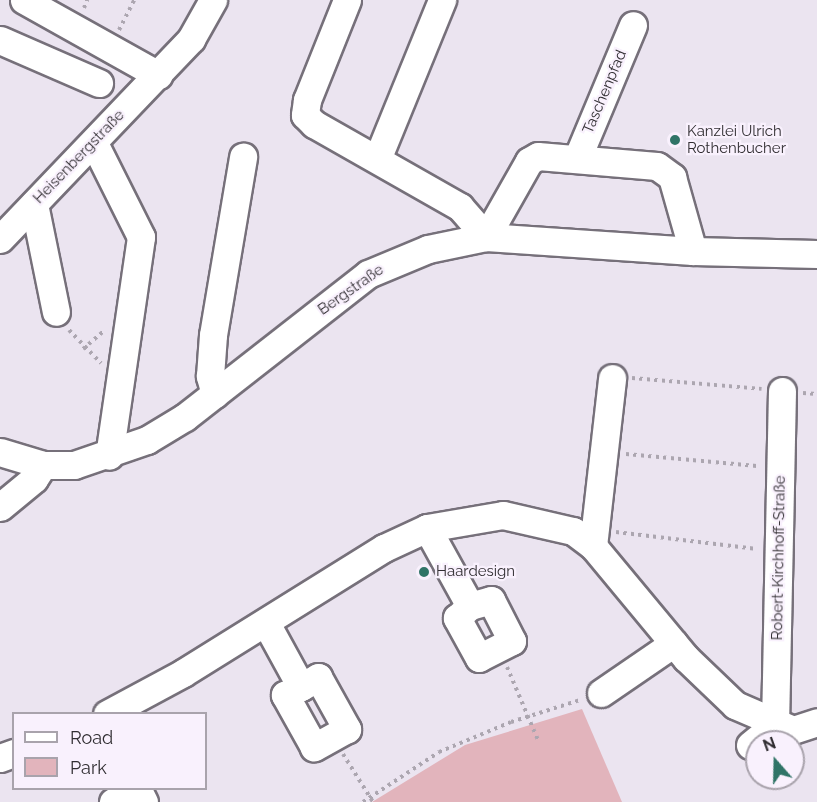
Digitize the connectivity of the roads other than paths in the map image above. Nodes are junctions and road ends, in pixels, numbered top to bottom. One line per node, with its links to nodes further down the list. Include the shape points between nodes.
1 (24, 0): 7 (street)
2 (213, 0): 7 (street, Heisenbergstraße, via 191,39)
3 (347, 0): 10 (street, via 307,100 305,115 314,124)
4 (442, 0): 10 (street)
5 (633, 25): 12 (street, Taschenpfad)
6 (0, 40): 8 (street)
7 (158, 75): 9 (street, Heisenbergstraße)
8 (99, 83)
9 (94, 143): 13 (street, Heisenbergstraße); 23 (street, via 141,237)
10 (378, 157): 14 (street, via 460,207)
11 (243, 158): 21 (street, via 213,335 210,376)
12 (577, 159): 14 (street, via 538,156 529,161); 16 (street, via 657,166 672,177)
13 (34, 204): 15 (street, Heisenbergstraße); 18 (street)
14 (486, 237): 16 (street, Bergstraße); 21 (street, Bergstraße, via 428,249 368,274)
15 (0, 239)
16 (693, 251): 17 (street, Bergstraße)
17 (817, 254)
18 (56, 312)
19 (612, 378): 27 (street)
20 (782, 391): 34 (street, Robert-Kirchhoff-Straße)
21 (215, 394): 23 (street, Bergstraße, via 147,440)
22 (0, 452): 24 (street, Bergstraße)
23 (109, 456): 24 (street, Bergstraße, via 74,465)
24 (43, 465): 25 (street, via 34,479)
25 (0, 507)
26 (427, 528): 27 (street, via 503,515); 28 (street, via 384,548); 30 (street, via 470,606 491,600 512,641)
27 (594, 538): 29 (street)
28 (266, 623): 32 (street); 36 (street, via 301,687 318,677 347,729)
29 (674, 643): 31 (street); 34 (street, via 735,705)
30 (499, 650)
31 (601, 693)
32 (110, 712)
33 (817, 722): 34 (street, via 793,730)
34 (775, 725): 35 (street)
35 (769, 730)
36 (333, 737)
37 (114, 797): 38 (street, via 138,790)
38 (144, 802)

